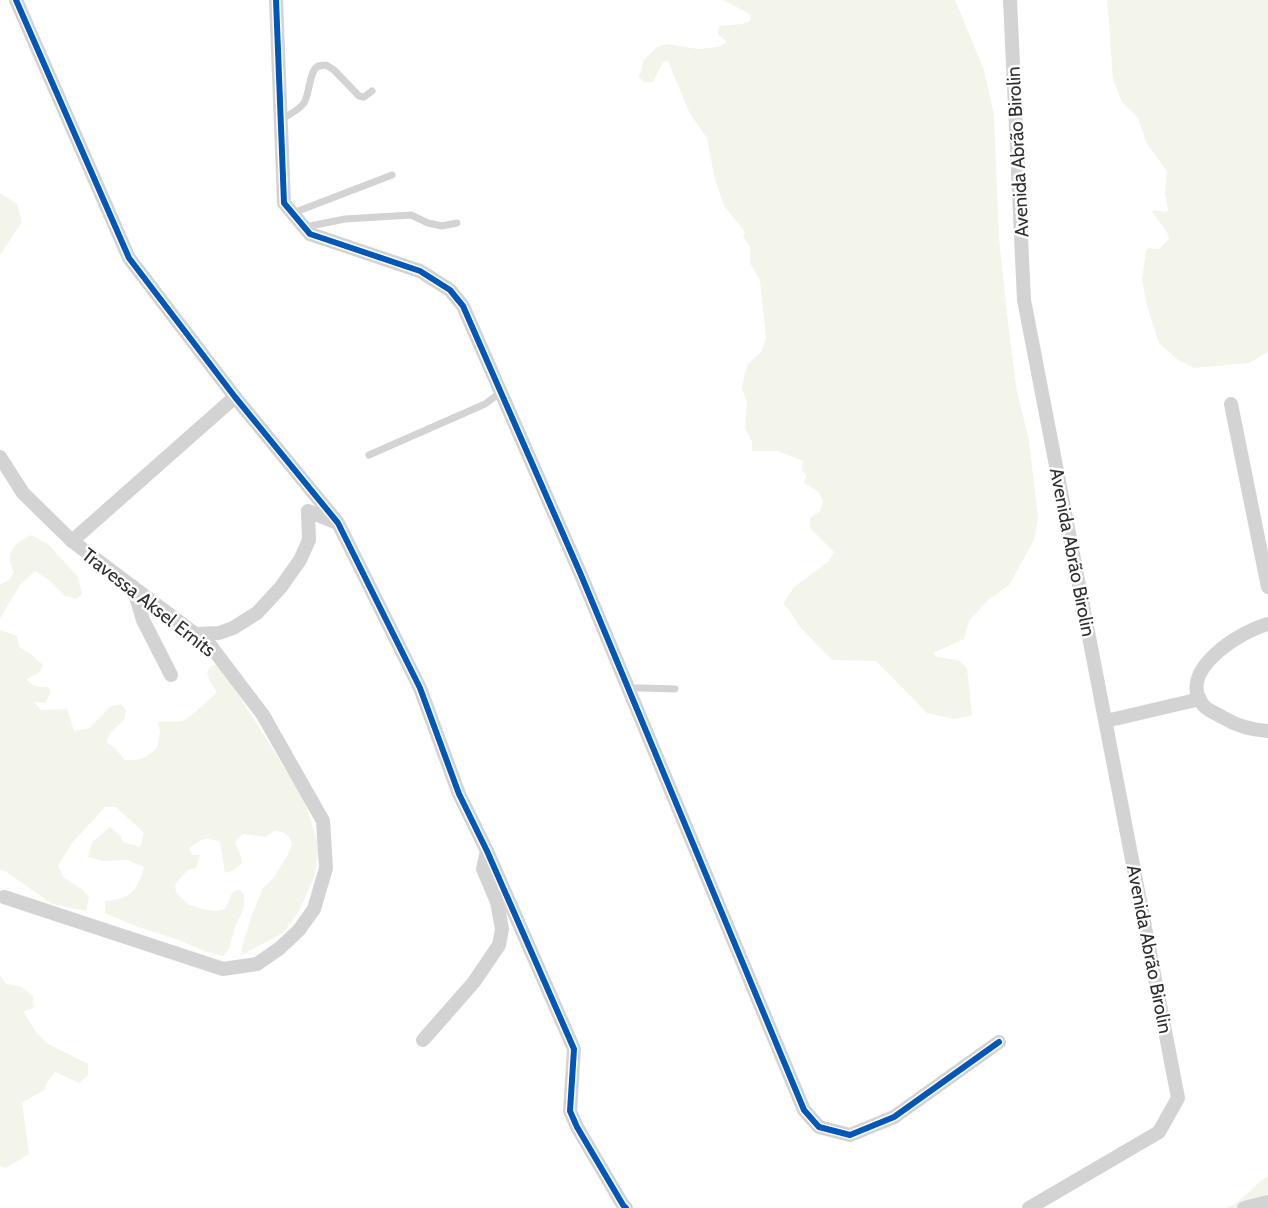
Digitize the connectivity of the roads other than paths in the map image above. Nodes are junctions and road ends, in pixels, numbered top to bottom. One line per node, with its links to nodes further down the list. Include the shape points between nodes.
1 (16, 0): 11 (street, via 129,258)
2 (276, 0): 5 (street)
3 (1010, 0): 25 (street, Avenida Abrão Birolin, via 1024,300)
4 (372, 91): 5 (lane, via 360,96 334,70 326,65 318,66 313,71 304,103)
5 (281, 119): 7 (street, via 284,203)
6 (392, 175): 7 (lane)
7 (293, 213): 9 (street)
8 (457, 224): 9 (lane, via 442,226 410,215 345,219)
9 (304, 228): 10 (street, via 310,234 420,271 450,290 463,306)
10 (501, 392): 13 (lane, via 485,404); 22 (street)
11 (235, 397): 15 (street); 16 (street)
12 (1231, 404): 18 (street)
13 (369, 455)
14 (0, 458): 16 (street, Travessa Aksel Ernits, via 23,493)
15 (338, 523): 20 (street, via 308,511 309,540 300,560 281,587 257,613 233,628 219,633); 27 (street, via 420,688 459,794)
16 (72, 541): 17 (street, Travessa Aksel Ernits)
17 (133, 587): 20 (street, Travessa Aksel Ernits); 21 (street, via 143,620)
18 (1268, 587)
19 (1268, 624): 24 (street, via 1250,630 1217,653 1200,673 1197,685)
20 (196, 634): 28 (street, Travessa Aksel Ernits, via 210,645 263,715 323,821 326,868 314,909 299,930 257,964 223,969)
21 (171, 675)
22 (628, 688): 23 (lane); 30 (street, via 804,1110 820,1127 850,1135 894,1117)
23 (675, 689)
24 (1200, 699): 25 (street); 26 (street, via 1210,710 1227,720)
25 (1106, 721): 33 (street, Avenida Abrão Birolin, via 1178,1098 1159,1132)
26 (1268, 731)
27 (487, 851): 29 (street, via 483,869 502,929 499,945 474,982); 32 (street, via 574,1049 570,1111)
28 (4, 897)
29 (422, 1040)
30 (999, 1042)
31 (1268, 1202): 34 (street)
32 (626, 1208)
33 (1029, 1208)
34 (1244, 1208)

